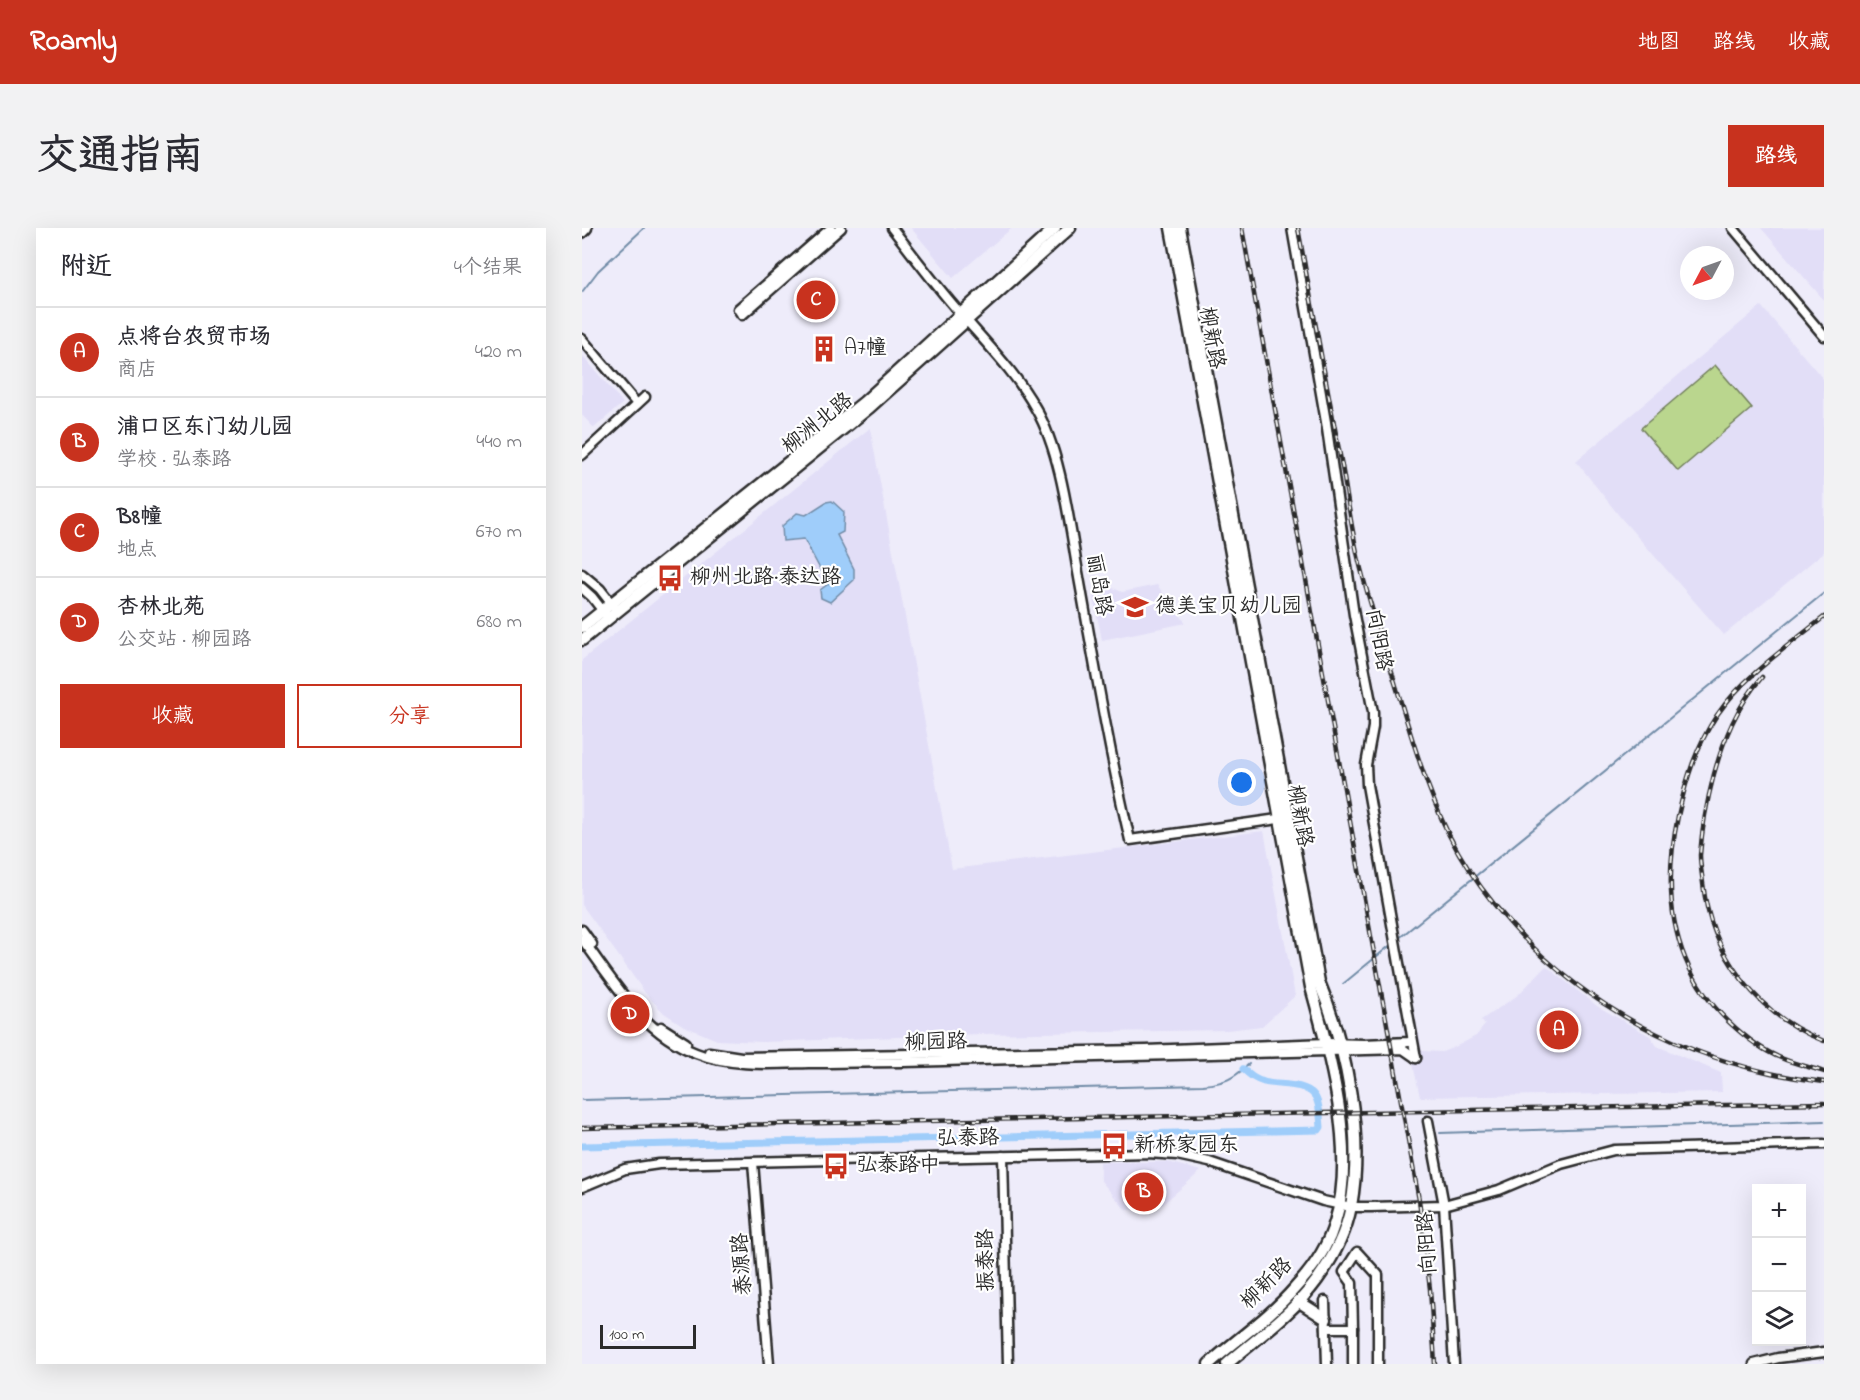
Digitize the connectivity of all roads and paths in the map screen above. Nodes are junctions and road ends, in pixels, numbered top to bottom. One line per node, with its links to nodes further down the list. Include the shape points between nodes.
1 (586, 228): 11 (main road)
2 (831, 228): 3 (street, via 738,309 742,315)
3 (841, 228)
4 (892, 228): 12 (street, 丽岛路)
5 (1055, 228): 12 (main road, 柳洲北路)
6 (1070, 228): 12 (main road, 柳洲北路)
7 (1171, 228): 24 (main road, 柳新路)
8 (1180, 228): 24 (main road, 柳新路)
9 (1292, 228): 27 (street, 向阳路, via 1373,712 1367,785)
10 (1733, 228): 13 (street)
11 (582, 232)
12 (964, 317): 20 (main road, 柳洲北路); 24 (street, 丽岛路, via 1021,385 1053,450 1130,840)
13 (1824, 336)
14 (582, 339): 16 (street)
15 (645, 397): 16 (street)
16 (637, 404): 17 (street)
17 (582, 454)
18 (582, 574): 20 (street)
19 (582, 588): 21 (street)
20 (614, 607): 21 (main road, 柳洲北路)
21 (605, 614): 22 (main road, 柳洲北路); 23 (main road, 柳洲北路)
22 (582, 627)
23 (582, 640)
24 (1285, 818): 28 (main road, 柳新路, via 1311,987); 29 (main road, 柳新路, via 1319,982)
25 (582, 930): 28 (street, 柳园路, via 648,1016 686,1042 727,1056)
26 (582, 939): 28 (street, 柳园路, via 636,1012 654,1029 697,1053 733,1062 898,1062)
27 (1412, 1040): 29 (street); 29 (street, 向阳路, via 1416,1058 1403,1049)
28 (1328, 1047): 29 (street); 35 (main road, 柳新路, via 1343,1150)
29 (1341, 1047): 37 (main road, 柳新路, via 1355,1138)
30 (1428, 1121): 36 (street, 向阳路)
31 (1824, 1144): 36 (street, 弘泰路, via 1614,1150)
32 (1003, 1156): 33 (street, 弘泰路); 35 (street, 弘泰路, via 1177,1155); 44 (street, 振泰路)
33 (753, 1162): 34 (street, 弘泰路, via 638,1166); 43 (street, 泰源路)
34 (582, 1187)
35 (1338, 1205): 37 (street, 弘泰路); 45 (main road, 柳新路, via 1324,1246 1299,1285)
36 (1444, 1205): 37 (street, 弘泰路); 50 (street, 向阳路)
37 (1351, 1207): 38 (main road, 柳新路, via 1338,1245 1317,1281)
38 (1298, 1301): 40 (main road); 46 (main road, 柳新路)
39 (1325, 1301): 40 (street)
40 (1326, 1324): 41 (street); 47 (street)
41 (1353, 1328): 48 (street); 49 (street, via 1352,1283 1344,1272 1357,1252 1378,1275)
42 (1824, 1352): 51 (street)
43 (769, 1364)
44 (1008, 1364)
45 (1209, 1364)
46 (1227, 1364)
47 (1327, 1364)
48 (1353, 1364)
49 (1378, 1364)
50 (1454, 1364)
51 (1754, 1364)

